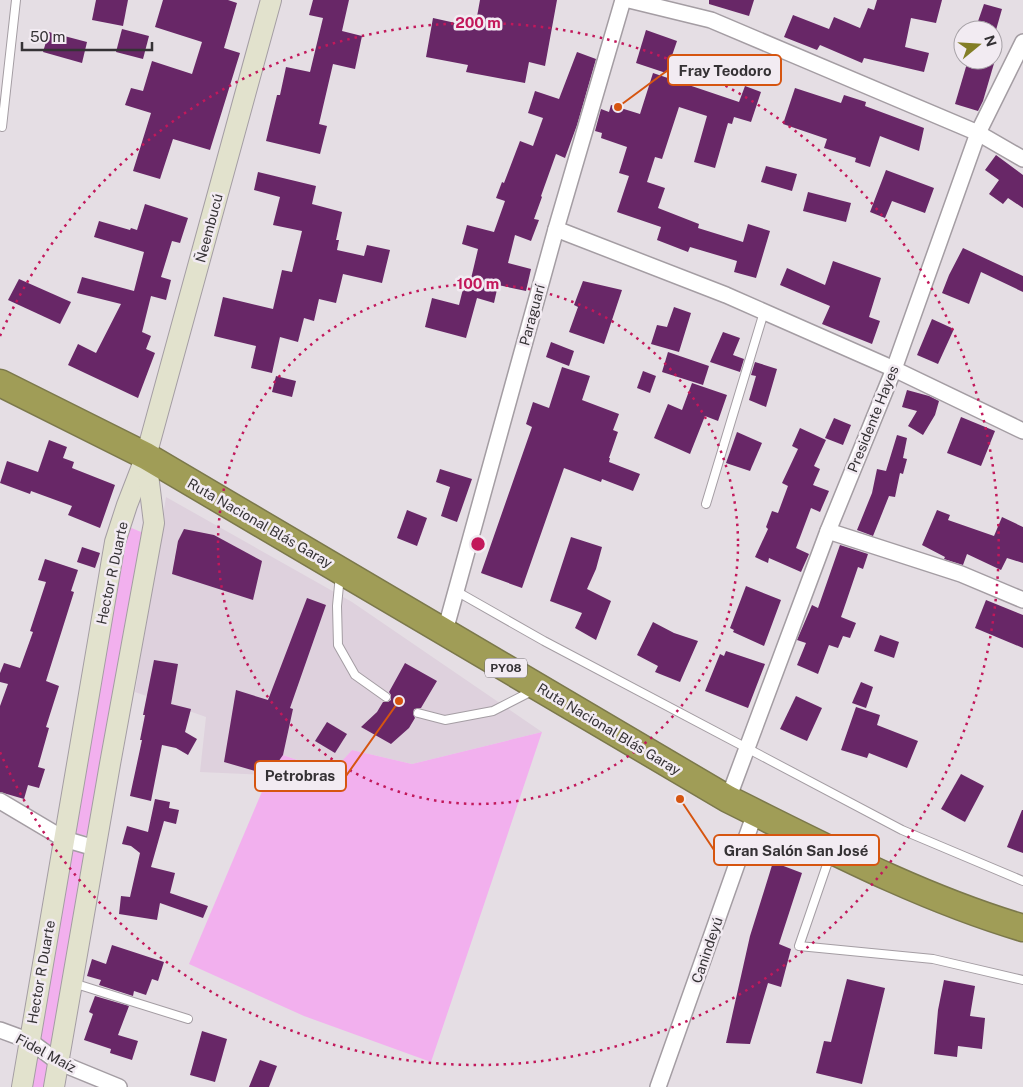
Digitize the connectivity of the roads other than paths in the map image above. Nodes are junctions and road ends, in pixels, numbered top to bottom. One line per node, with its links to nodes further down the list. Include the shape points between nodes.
1 (16, 0): 6 (lane)
2 (271, 0): 14 (street, Ñeembucú)
3 (623, 0): 9 (street, Paraguarí)
4 (629, 0): 7 (street, via 711,20)
5 (1023, 42): 7 (street, Presidente Hayes)
6 (2, 127)
7 (978, 133): 8 (street); 11 (street, Presidente Hayes)
8 (1023, 159)
9 (556, 228): 10 (street); 18 (street, Paraguarí)
10 (764, 312): 11 (street); 15 (lane)
11 (894, 369): 13 (street); 16 (street, Presidente Hayes)
12 (0, 383): 14 (highway, Ruta Nacional Blás Garay / PY08)
13 (1023, 431)
14 (146, 456): 17 (highway, Ruta Nacional Blás Garay / PY08); 28 (street, Hector R Duarte, via 115,542); 29 (street, via 154,523)
15 (706, 504)
16 (828, 531): 19 (street, via 961,574); 24 (street, Presidente Hayes)
17 (340, 570): 20 (highway, Ruta Nacional Blás Garay / PY08); 22 (lane, via 338,645 356,675)
18 (456, 592): 20 (street, Paraguarí); 24 (lane)
19 (1023, 600)
20 (444, 632): 21 (highway, Ruta Nacional Blás Garay / PY08)
21 (540, 688): 23 (lane, via 493,711 445,720); 25 (highway, Ruta Nacional Blás Garay / PY08)
22 (386, 697)
23 (418, 714)
24 (746, 748): 25 (street, Presidente Hayes); 31 (lane, via 902,830)
25 (728, 799): 27 (highway, Ruta Nacional Blás Garay / PY08)
26 (0, 801): 28 (street)
27 (755, 813): 30 (highway, Ruta Nacional Blás Garay / PY08); 42 (street, Canindeyú)
28 (64, 839): 29 (street); 37 (street, Hector R Duarte)
29 (95, 848): 34 (street)
30 (832, 851): 32 (highway, Ruta Nacional Blás Garay / PY08, via 901,884 979,915); 33 (lane, via 799,946 933,959)
31 (1023, 881)
32 (1023, 928)
33 (1023, 980)
34 (72, 983): 35 (lane); 38 (street)
35 (188, 1019)
36 (0, 1030): 37 (street, Fidel Maíz)
37 (30, 1041): 38 (street, Fidel Maíz); 39 (street, Hector R Duarte)
38 (58, 1062): 40 (street); 41 (street, Fidel Maíz)
39 (22, 1087)
40 (54, 1087)
41 (119, 1087)
42 (658, 1087)

